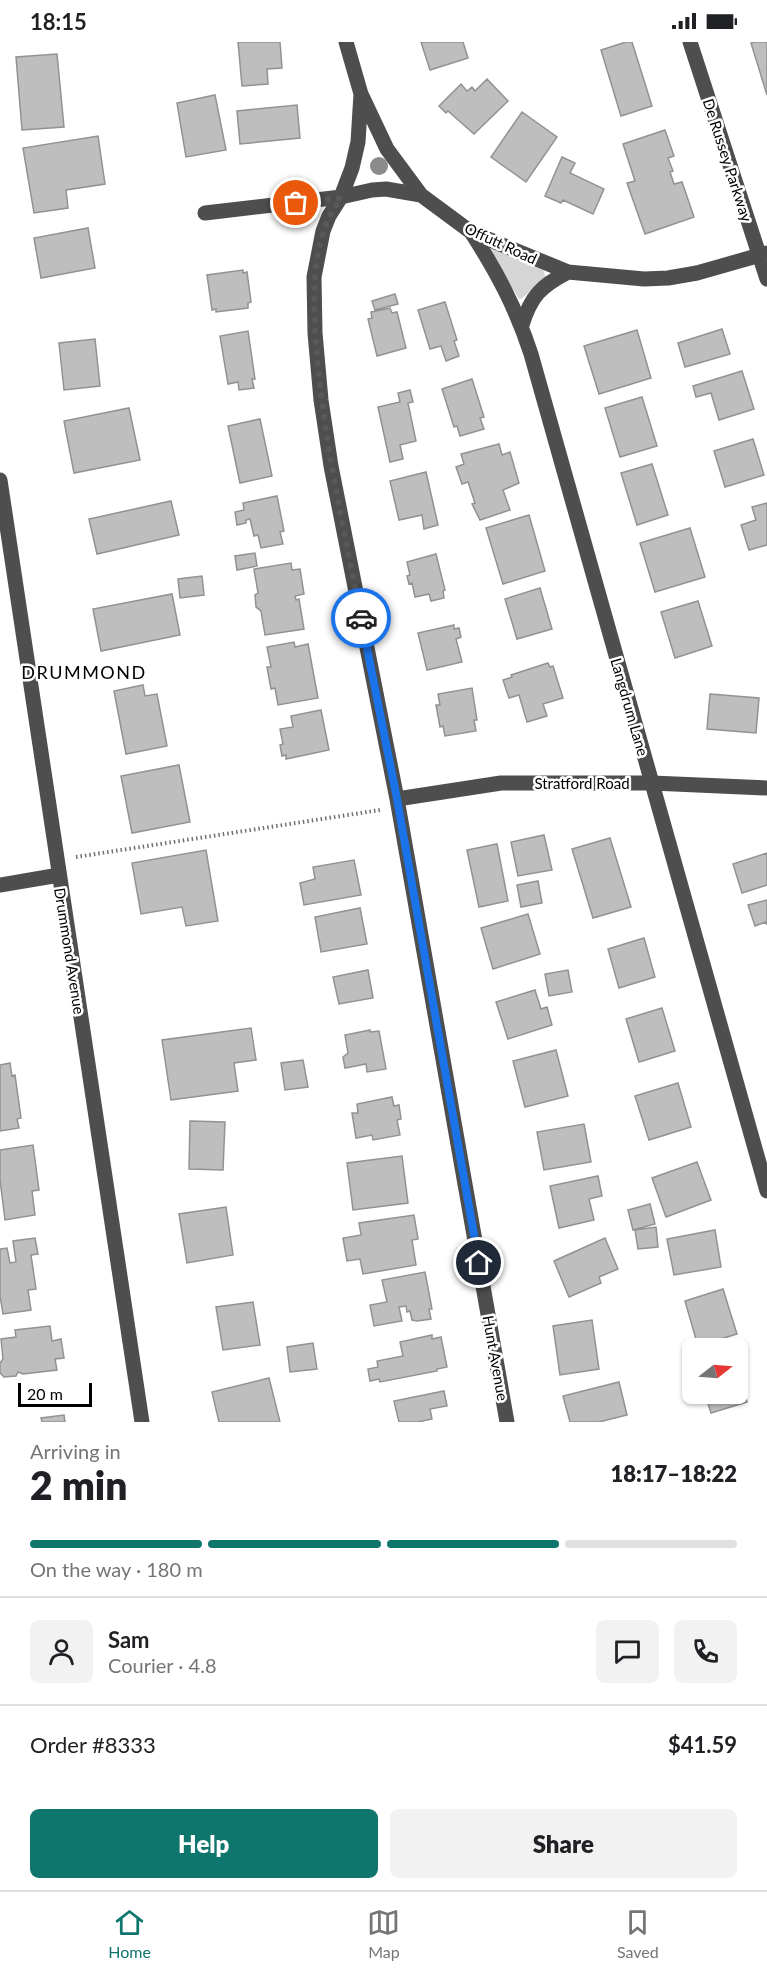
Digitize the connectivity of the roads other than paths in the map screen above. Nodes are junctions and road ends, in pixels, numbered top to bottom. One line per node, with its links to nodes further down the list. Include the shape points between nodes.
1 (346, 42): 3 (street)
2 (690, 42): 8 (street, De Russey Parkway)
3 (361, 94): 4 (street, via 387,149); 5 (street, Hunt Avenue, via 358,142)
4 (421, 195): 5 (street, Offutt Road, via 386,189); 7 (street, Offutt Road)
5 (341, 198): 6 (street, Offutt Road); 15 (street, Hunt Avenue, via 323,231 314,277 320,389 331,466)
6 (205, 213)
7 (471, 232): 9 (street, Offutt Road); 11 (street, Langdrum Lane)
8 (763, 254): 9 (street, Offutt Road, via 668,278); 10 (street, De Russey Parkway)
9 (568, 272): 11 (street, via 541,289 528,304)
10 (767, 279)
11 (522, 325): 13 (street, Langdrum Lane)
12 (0, 480): 16 (street, Drummond Avenue)
13 (652, 783): 14 (street, Stratford Road); 15 (street, Stratford Road, via 501,783); 18 (street, Langdrum Lane)
14 (767, 788)
15 (398, 803): 20 (street, Hunt Avenue)
16 (59, 875): 17 (street); 19 (street, Drummond Avenue)
17 (0, 885)
18 (767, 1191)
19 (142, 1422)
20 (507, 1422)

